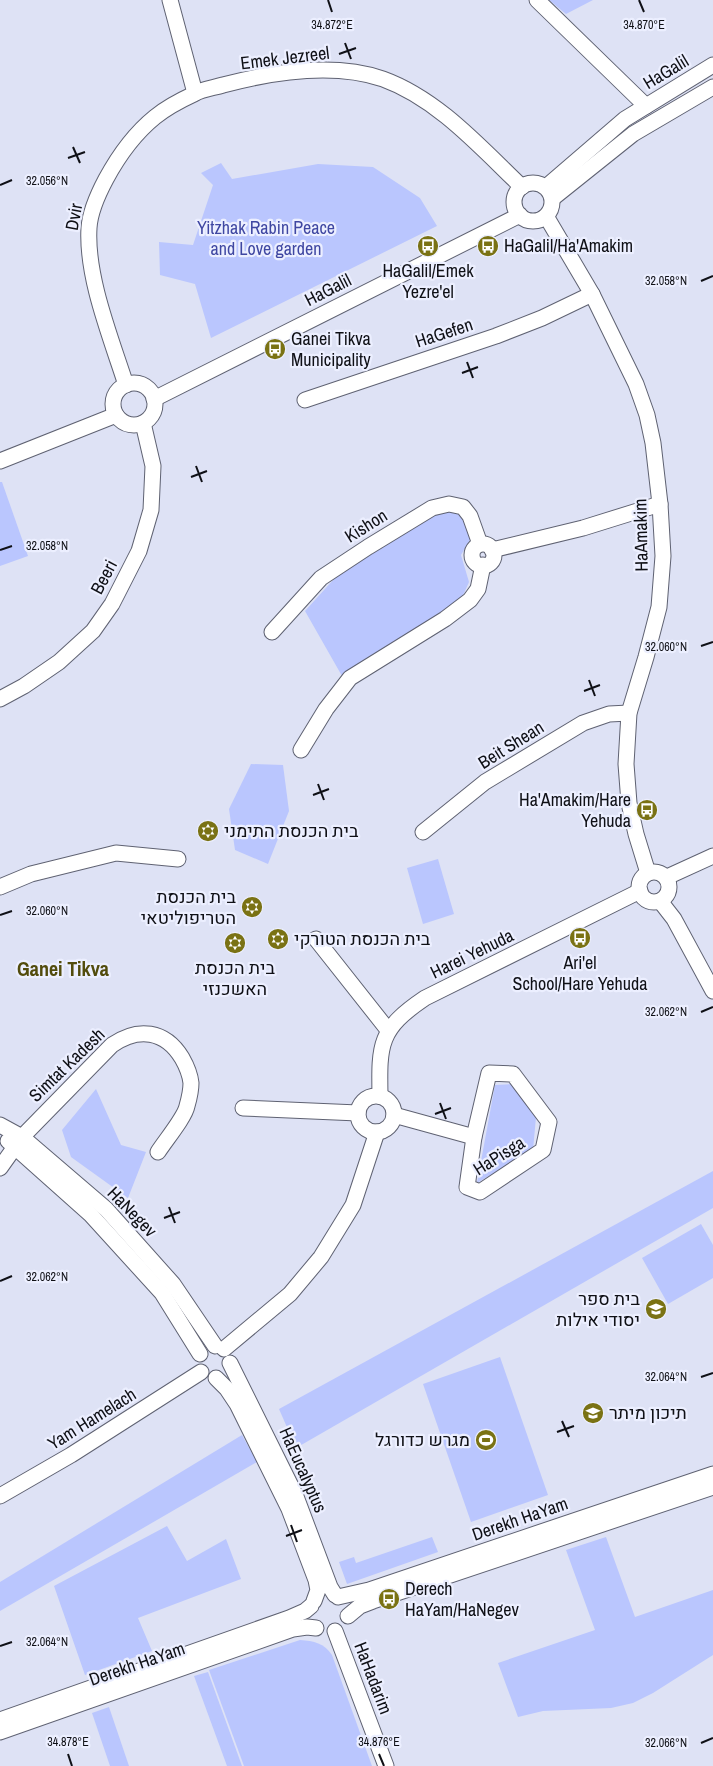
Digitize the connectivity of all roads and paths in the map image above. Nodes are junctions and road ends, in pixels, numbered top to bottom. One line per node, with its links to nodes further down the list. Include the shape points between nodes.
1 (170, 0): 5 (street)
2 (537, 0): 6 (street)
3 (713, 66): 6 (street, HaGalil)
4 (713, 86): 8 (street, HaGalil, via 633,134)
5 (195, 93): 7 (street, Emek Jezreel, via 257,76 302,72 343,70 382,79 416,94 451,120); 12 (street, Dvir, via 156,116 126,145 96,199 89,226 88,254)
6 (646, 106): 8 (street, HaGalil, via 625,118)
7 (522, 187): 8 (street, via 533,183); 9 (street, via 515,198)
8 (549, 192): 10 (street, via 550,211)
9 (517, 210): 10 (street, via 527,220); 13 (street, HaGalil)
10 (546, 216): 11 (street, HaAmakim)
11 (592, 294): 14 (street, HaGefen, via 496,336); 19 (street, HaAmakim, via 636,384 647,415)
12 (126, 385): 13 (street, via 144,386); 15 (street, via 116,395)
13 (152, 395): 16 (street, via 153,413)
14 (305, 400)
15 (115, 411): 16 (street, via 130,425); 17 (street); 18 (street)
16 (143, 423): 22 (street, Beeri, via 153,466 151,510 139,551 112,604 93,631 59,662)
17 (0, 452)
18 (0, 461)
19 (660, 504): 20 (street, via 584,528); 23 (street, HaAmakim, via 663,556 659,607)
20 (486, 547): 21 (street, Kishon, via 463,507 449,504 432,508 321,578); 24 (street, via 493,557 483,565 478,589 470,600 350,678 326,709)
21 (272, 632)
22 (0, 699)
23 (629, 714): 25 (street, Beit Shean, via 609,714 583,723 485,782); 28 (street, HaAmakim, via 626,764 629,802)
24 (302, 750)
25 (423, 832)
26 (713, 856): 29 (street)
27 (178, 859): 30 (street, via 116,853 30,874)
28 (648, 873): 29 (street, via 658,872); 31 (street, via 641,880)
29 (667, 877): 32 (street, via 669,891)
30 (0, 887)
31 (640, 891): 32 (street, via 646,900); 35 (street, Harei Yehuda, via 425,998)
32 (660, 901): 34 (street, via 674,919)
33 (316, 939): 35 (street)
34 (713, 991)
35 (388, 1030): 36 (street, Harei Yehuda, via 381,1050)
36 (380, 1096): 38 (street, via 363,1102); 39 (street, via 392,1105)
37 (242, 1108): 38 (street)
38 (358, 1113): 42 (street, via 362,1124)
39 (394, 1116): 42 (street, via 389,1127); 43 (street, HaPisga)
40 (0, 1125): 44 (street, HaNegev)
41 (0, 1132): 44 (street, HaNegev)
42 (377, 1132): 47 (street, via 353,1205 322,1256 290,1294)
43 (474, 1137): 43 (street, HaPisga, via 490,1073 513,1074 549,1122 543,1150 480,1192 467,1187)
44 (17, 1142): 45 (street, Simtat Kadesh, via 112,1045 121,1038 152,1034 177,1050 188,1070 191,1084 187,1109); 46 (street, Simtat Kadesh); 47 (street, HaNegev, via 106,1209 173,1284); 48 (street, HaNegev, via 91,1215 162,1293)
45 (158, 1152)
46 (0, 1168)
47 (223, 1353): 48 (street, via 205,1348); 50 (street, via 226,1373); 54 (street, HaEucalyptus, via 295,1494 330,1587)
48 (200, 1354): 49 (street)
49 (201, 1372): 50 (street); 53 (street, Yam Hamelach, via 71,1456)
50 (216, 1378): 55 (street, HaEucalyptus, via 237,1404 289,1509 316,1580 318,1590)
51 (713, 1474): 54 (street, Derekh HaYam, via 369,1590)
52 (713, 1487): 56 (street, Derekh HaYam, via 373,1601)
53 (0, 1496)
54 (337, 1596): 55 (street, via 322,1596); 56 (street, via 345,1604)
55 (313, 1603): 57 (street, via 310,1617); 59 (street, Derekh HaYam, via 305,1611 289,1618)
56 (348, 1616): 58 (street, via 343,1626)
57 (316, 1628): 58 (street, via 323,1632); 60 (street, Derekh HaYam, via 292,1629)
58 (335, 1631): 61 (street, HaHadarim)
59 (0, 1720)
60 (0, 1732)
61 (386, 1766)

